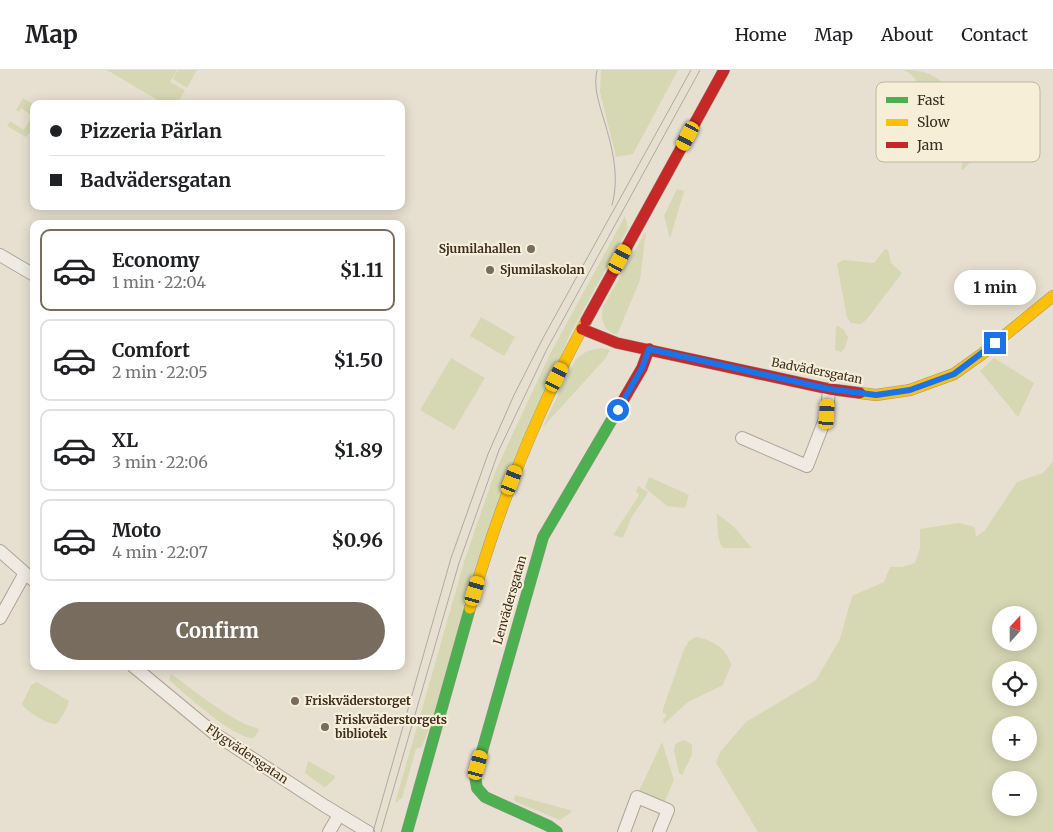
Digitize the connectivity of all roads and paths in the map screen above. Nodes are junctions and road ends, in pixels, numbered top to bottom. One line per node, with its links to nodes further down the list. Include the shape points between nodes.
1 (724, 70): 5 (street)
2 (0, 255): 3 (street)
3 (30, 273)
4 (1053, 296): 7 (street, Badvädersgatan, via 954,374 910,390 876,395)
5 (582, 329): 6 (street, Badvädersgatan, via 617,343); 16 (street, via 530,434 500,511)
6 (649, 349): 7 (street, Badvädersgatan); 17 (street, Lenvädersgatan, via 642,368 543,537 475,784 485,798)
7 (829, 389): 8 (street, via 827,414 807,466)
8 (742, 438)
9 (0, 551): 10 (street)
10 (29, 577): 11 (street)
11 (0, 618)
12 (138, 670): 13 (street, Flygvädersgatan, via 215,734)
13 (344, 818): 14 (street); 15 (street, Flygvädersgatan)
14 (329, 832)
15 (368, 832)
16 (407, 832)
17 (557, 832)
18 (624, 832): 19 (street, via 637,797 668,810)
19 (659, 832)

